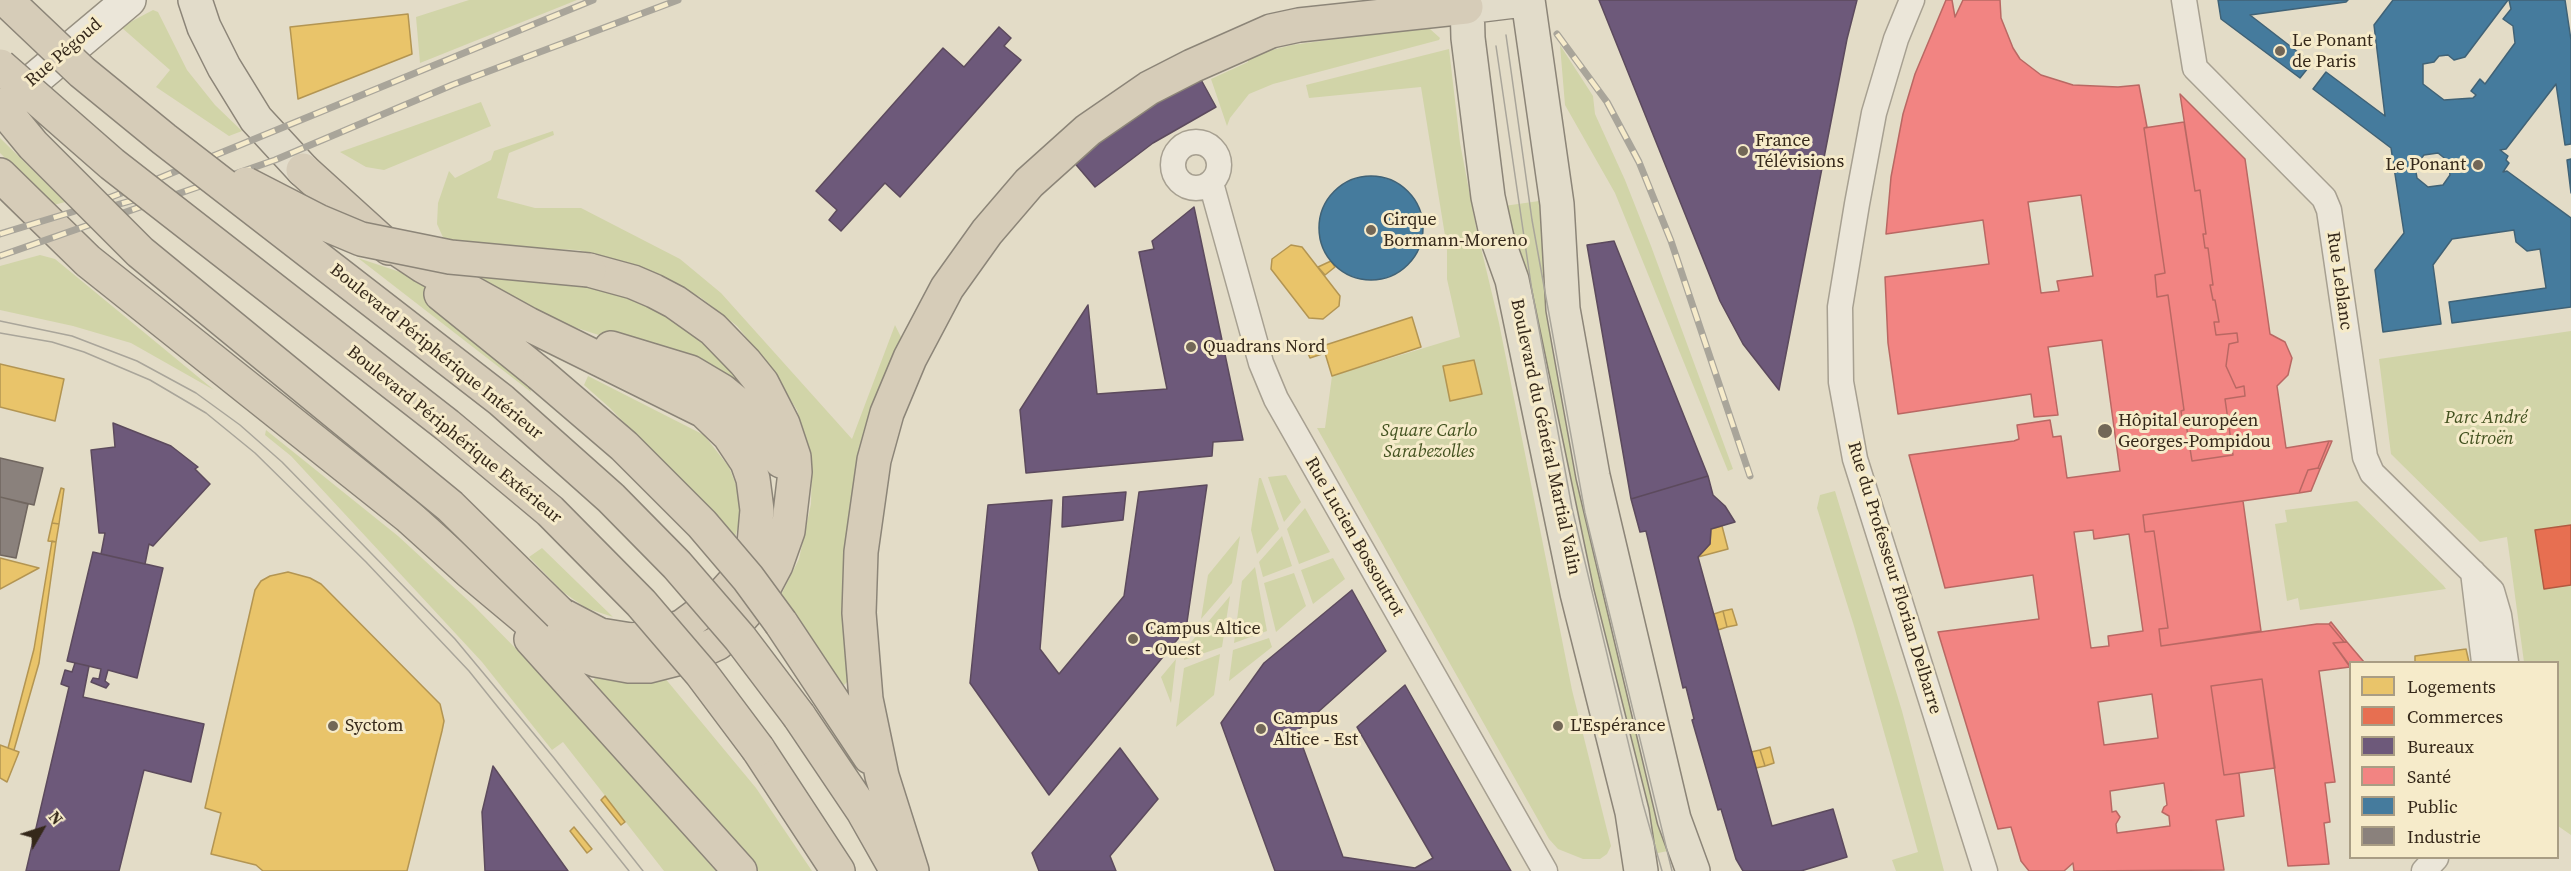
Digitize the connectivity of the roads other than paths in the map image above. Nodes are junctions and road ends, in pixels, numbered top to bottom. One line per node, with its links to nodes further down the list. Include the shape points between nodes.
1 (6, 0): 11 (highway, Boulevard Périphérique Intérieur, bridge, via 82,72)
2 (129, 0): 10 (main road, Rue Pégoud)
3 (195, 0): 12 (main road, via 224,67 256,119)
4 (1523, 0): 8 (main road)
5 (1528, 0): 32 (main road, via 1557,204 1563,309 1593,476 1674,819)
6 (1912, 0): 33 (street, Rue du Professeur Florian Delbarre, via 1874,113 1863,170 1840,307 1841,382 1855,459)
7 (2184, 0): 21 (street, Rue Leblanc, via 2195,68 2324,198 2329,210 2370,470)
8 (1466, 4): 24 (highway, via 1271,31 1192,66 1122,105 1088,130 1029,183 987,231 947,288 910,358 887,413 874,460 861,552 859,613 866,699); 31 (main road, Boulevard du Général Martial Valin, via 1488,197 1512,280 1577,593 1632,812)
9 (0, 66): 27 (highway, Boulevard Périphérique Extérieur, bridge, via 112,164 447,425 550,511 641,603 701,673 758,749)
10 (0, 106): 18 (highway, bridge, via 33,145 140,252 450,506 560,614 600,635 631,640 656,637 697,618 736,580 754,544 756,496 739,448 704,411)
11 (164, 140): 19 (highway, bridge, via 277,201 361,239 450,256 589,270 633,282 675,302 727,341 762,383 783,424 794,457); 28 (highway, Boulevard Périphérique Intérieur, bridge, via 501,400 611,498 740,638 863,810)
12 (303, 170): 17 (highway)
13 (0, 175): 16 (highway)
14 (1210, 183): 30 (street, Rue Lucien Bossoutrot, via 1261,363 1276,399)
15 (0, 202): 16 (highway, via 9,208)
16 (34, 211): 20 (highway, via 88,261 358,475)
17 (363, 226): 18 (highway, via 423,266); 24 (highway, bridge, via 624,446 702,524 748,578)
18 (528, 324): 19 (highway, via 664,363 714,386 736,401 763,430 776,449)
19 (793, 490): 20 (highway, via 788,531 758,599 718,643 692,655 649,666 596,660 569,650)
20 (469, 571): 26 (highway)
21 (2473, 572): 22 (street); 23 (street, Rue Leblanc, via 2492,591)
22 (2484, 661)
23 (2506, 661)
24 (882, 776): 29 (highway)
25 (2435, 859): 34 (street)
26 (740, 871)
27 (838, 871)
28 (897, 871)
29 (912, 871)
30 (1545, 871)
31 (1641, 871)
32 (1693, 871)
33 (1985, 871)
34 (2424, 871)

